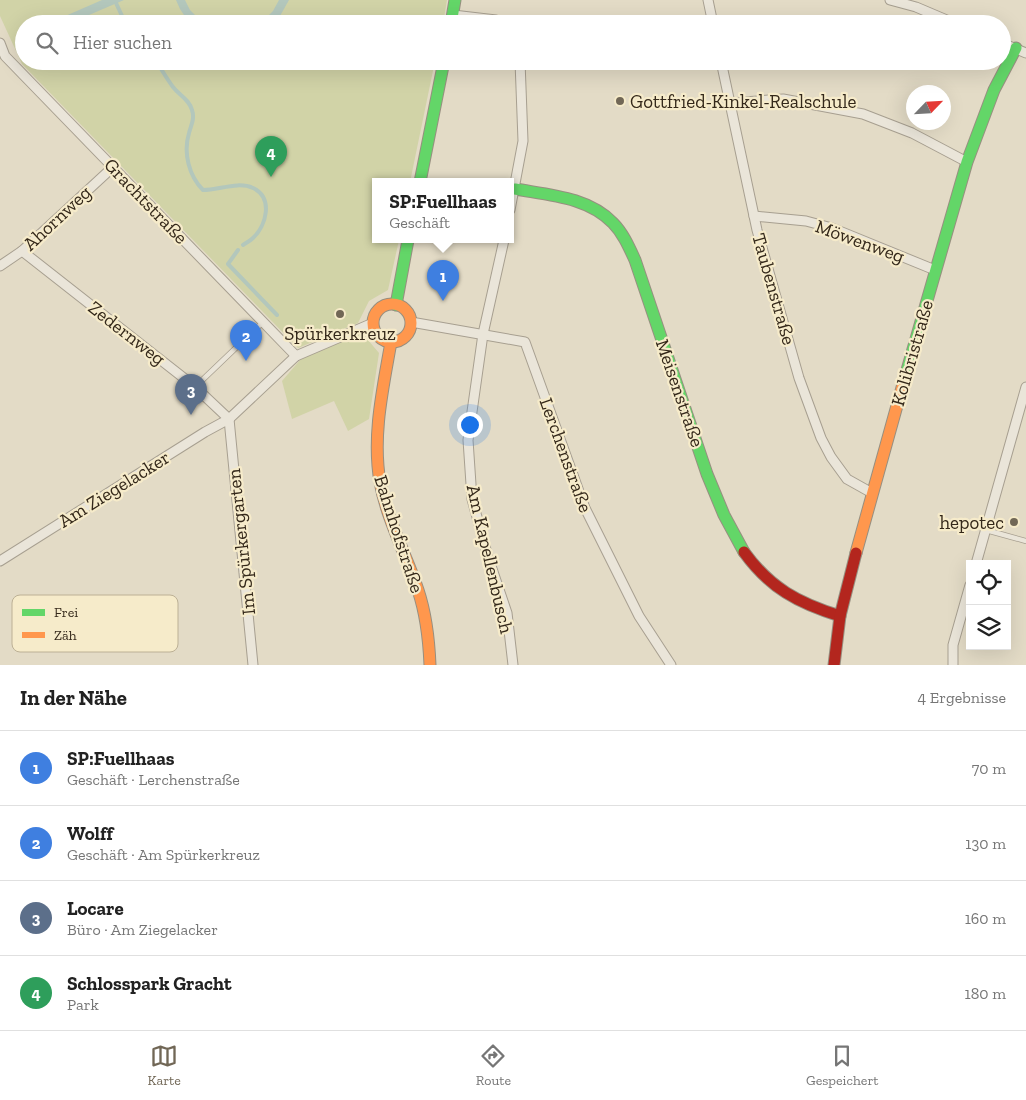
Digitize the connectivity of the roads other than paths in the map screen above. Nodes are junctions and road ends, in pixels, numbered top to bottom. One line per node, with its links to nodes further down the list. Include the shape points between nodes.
1 (455, 0): 4 (street)
2 (708, 0): 5 (street)
3 (890, 0): 6 (street)
4 (453, 15)
5 (711, 15)
6 (935, 15)
7 (0, 43): 9 (street, Grachtstraße)
8 (1021, 51): 10 (street, Kolibristraße)
9 (2, 57): 12 (street, Grachtstraße)
10 (1011, 65)
11 (15, 70): 19 (street, Grachtstraße)
12 (15, 70)
13 (442, 70): 20 (street)
14 (520, 70): 21 (street, via 523,141)
15 (723, 70): 17 (street, Taubenstraße)
16 (1008, 70): 18 (street, Kolibristraße, via 994,90)
17 (730, 103): 18 (street, via 783,99 863,114 912,133); 23 (street, Taubenstraße)
18 (967, 162): 28 (street, Kolibristraße)
19 (113, 166): 26 (street, Ahornweg); 30 (street, Grachtstraße)
20 (421, 178)
21 (515, 189): 22 (street); 45 (street, Meisenstraße, via 598,208 618,227 635,260 708,473 730,527 755,567 770,582 808,606)
22 (514, 193)
23 (754, 216): 28 (street, Möwenweg, via 806,221 832,228); 39 (street, Taubenstraße, via 799,378 821,438 847,479)
24 (407, 243): 29 (street)
25 (503, 243): 33 (street, Am Kapellenbusch)
26 (22, 251): 27 (street, Ahornweg); 36 (street, Zedernweg)
27 (0, 266)
28 (935, 270): 39 (street, Kolibristraße)
29 (396, 305): 31 (street, via 404,308); 32 (street, via 379,310)
30 (263, 322): 35 (street, Grachtstraße); 36 (lane)
31 (411, 322): 33 (street, Lerchenstraße); 34 (street, via 406,337)
32 (373, 323): 34 (street, via 376,334); 35 (street)
33 (483, 334): 48 (street, Am Kapellenbusch, via 468,440 472,500 507,614); 49 (street, Lerchenstraße, via 525,342 585,508 639,616)
34 (391, 342): 47 (street, Bahnhofstraße, via 378,410 378,467 387,509 418,592 428,634)
35 (296, 356): 38 (street, Am Ziegelacker)
36 (195, 387): 38 (street, Zedernweg)
37 (1026, 387): 40 (street)
38 (229, 420): 43 (street, Am Ziegelacker); 46 (street, Im Spürkergarten)
39 (872, 493): 45 (street, Kolibristraße)
40 (986, 529): 41 (lane); 42 (street)
41 (1026, 541)
42 (977, 560)
43 (0, 561)
44 (966, 599): 51 (street, via 953,645)
45 (840, 616): 50 (street, Kolibristraße)
46 (253, 665)
47 (430, 665)
48 (513, 665)
49 (671, 665)
50 (834, 665)
51 (953, 665)

